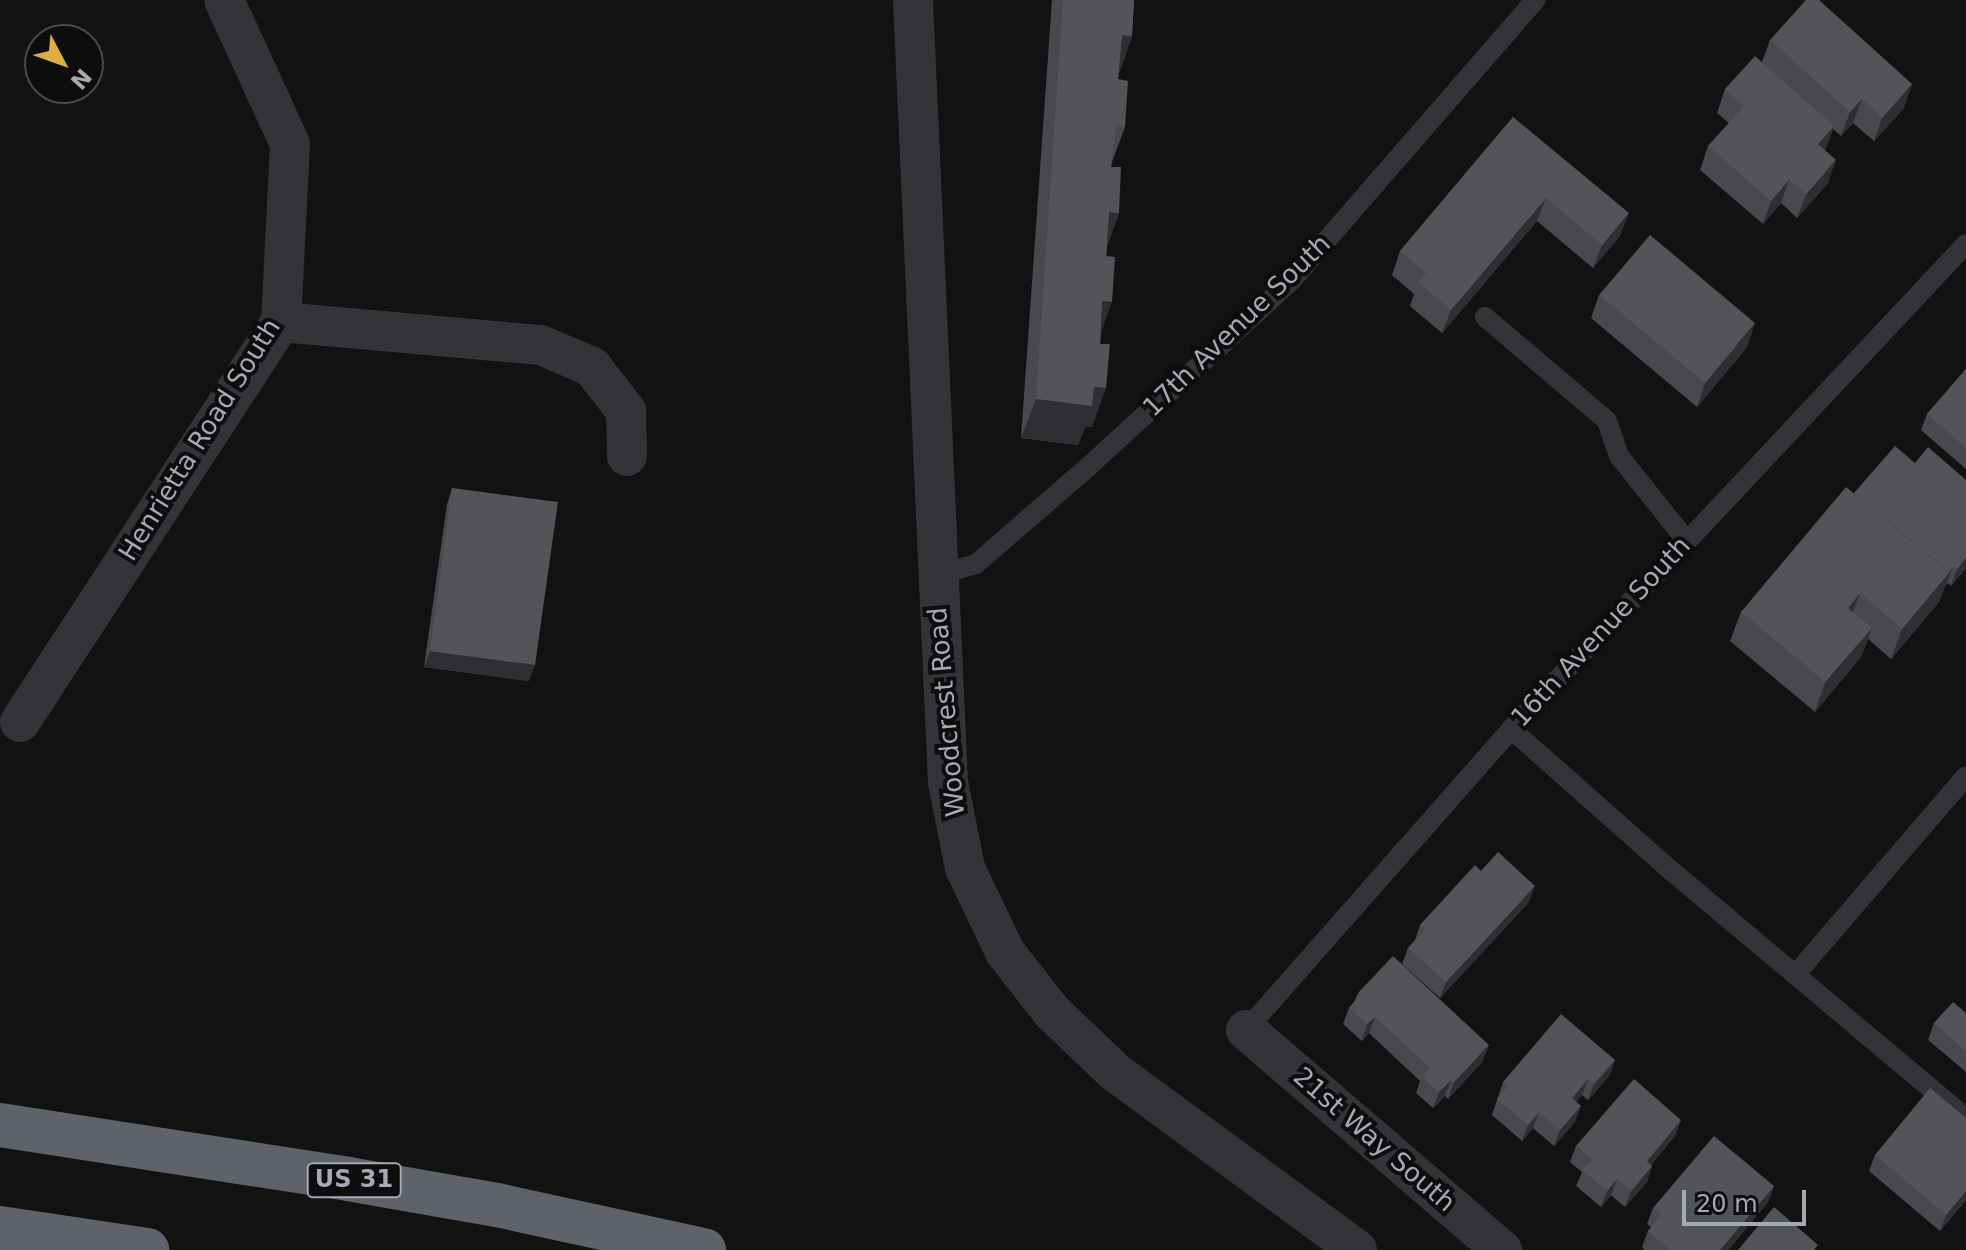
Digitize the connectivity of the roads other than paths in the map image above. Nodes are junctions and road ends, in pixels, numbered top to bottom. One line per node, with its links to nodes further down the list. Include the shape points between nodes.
1 (224, 0): 6 (street, Henrietta Road South, via 290,144)
2 (913, 0): 9 (street, Woodcrest Road)
3 (1535, 0): 9 (lane, 17th Avenue South, via 1292,280 976,564)
4 (1966, 244): 8 (lane, 16th Avenue South)
5 (1485, 317): 8 (lane, via 1607,421 1619,456)
6 (281, 322): 7 (street, via 541,345 592,367 626,411); 10 (street, Henrietta Road South)
7 (627, 456)
8 (1686, 540): 11 (lane, 16th Avenue South)
9 (937, 575): 20 (street, Woodcrest Road, via 951,796 965,868 1005,952 1052,1012 1115,1072)
10 (20, 722)
11 (1511, 729): 13 (lane); 14 (lane, 16th Avenue South)
12 (1966, 776): 13 (lane)
13 (1795, 975): 15 (lane)
14 (1246, 1030): 21 (street, 21st Way South)
15 (1966, 1118)
16 (0, 1125): 19 (highway, US 31, via 393,1186)
17 (0, 1228): 18 (highway)
18 (147, 1250)
19 (704, 1250)
20 (1357, 1250)
21 (1502, 1250)

